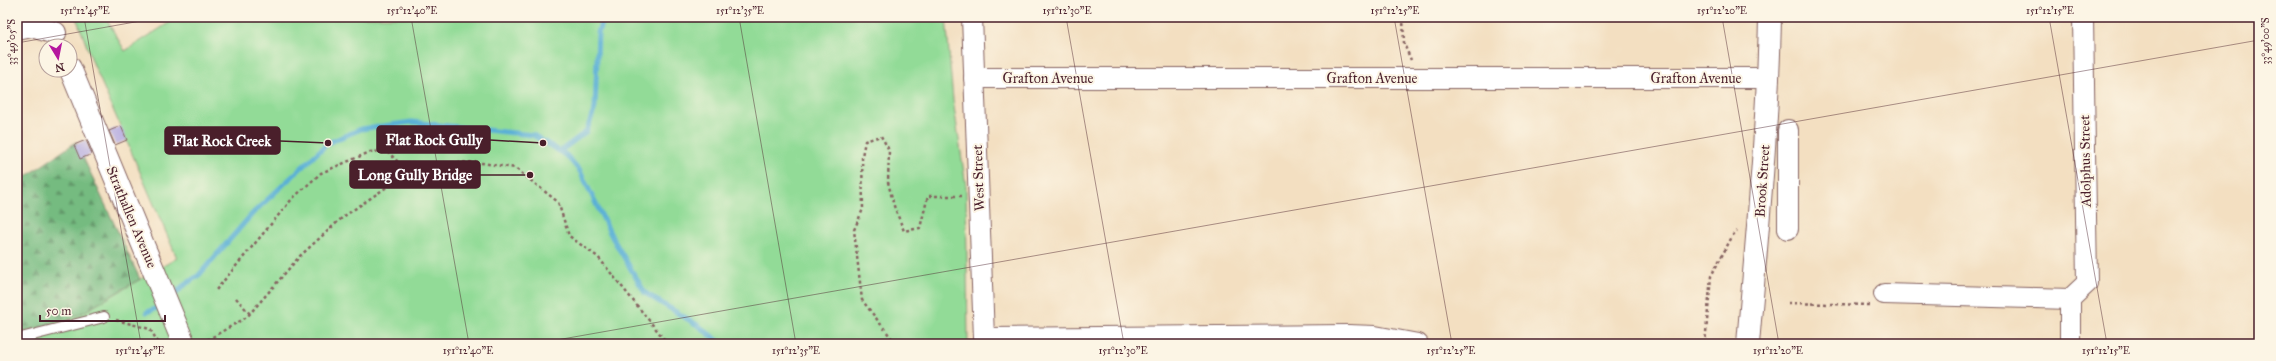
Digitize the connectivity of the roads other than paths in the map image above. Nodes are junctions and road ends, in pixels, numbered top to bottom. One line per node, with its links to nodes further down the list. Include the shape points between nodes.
1 (972, 17): 7 (street, West Street)
2 (1770, 17): 8 (main road, Brook Street)
3 (2083, 17): 14 (street, Adolphus Street, via 2087,283)
4 (55, 32): 5 (main road, via 37,27)
5 (19, 37)
6 (74, 78): 17 (main road, Strathallen Avenue)
7 (974, 78): 8 (street, Grafton Avenue); 18 (street, West Street, via 984,338 1348,335 1376,336)
8 (1769, 78): 10 (main road, Brook Street)
9 (1788, 130): 11 (street)
10 (1762, 183): 11 (street); 19 (main road, Brook Street)
11 (1787, 187): 12 (street)
12 (1788, 229)
13 (1884, 294): 14 (street)
14 (2070, 299): 20 (street)
15 (104, 317): 16 (lane)
16 (17, 339)
17 (184, 344)
18 (1418, 344)
19 (1748, 344)
20 (2070, 344)

